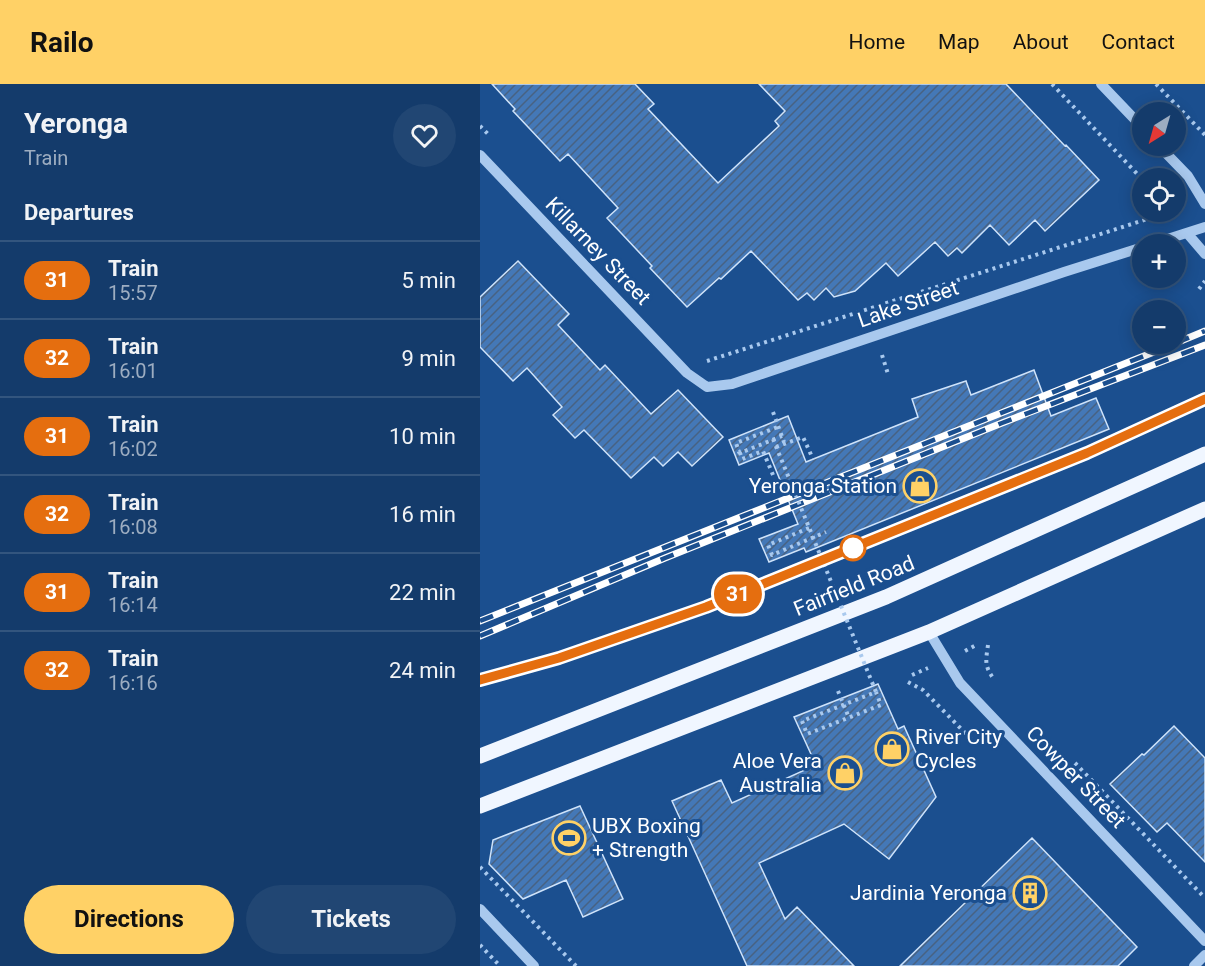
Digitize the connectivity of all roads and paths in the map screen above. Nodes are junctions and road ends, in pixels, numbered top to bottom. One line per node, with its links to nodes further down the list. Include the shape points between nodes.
1 (1052, 84): 8 (path)
2 (1101, 84): 4 (street)
3 (1156, 84): 5 (path)
4 (1132, 116)
5 (1205, 135)
6 (480, 155): 20 (street, Killarney Street)
7 (1169, 156): 9 (street, via 1188,176)
8 (1132, 168)
9 (1205, 204)
10 (1138, 222): 19 (path)
11 (1205, 227): 12 (street)
12 (1187, 233): 13 (street); 15 (street)
13 (1184, 234)
14 (1132, 251): 20 (street, Lake Street, via 732,384 707,387)
15 (1205, 254)
16 (1205, 281): 17 (path)
17 (1198, 289)
18 (880, 350): 21 (path)
19 (703, 362)
20 (687, 373)
21 (888, 374)
22 (772, 412): 23 (path)
23 (778, 427): 24 (path); 26 (path, via 736,443 739,452 773,439)
24 (782, 436): 25 (path, via 784,442); 29 (path, via 740,453 742,459 763,451)
25 (791, 441): 26 (path); 28 (path, via 803,436)
26 (777, 447): 31 (path, bridge)
27 (1205, 454): 43 (main road, Fairfield Road, via 886,597)
28 (813, 459)
29 (773, 475)
30 (1205, 509): 35 (main road)
31 (809, 528): 34 (path, bridge); 34 (path, via 768,545 772,555)
32 (826, 532): 34 (path)
33 (807, 533): 34 (path)
34 (812, 539): 40 (path, bridge)
35 (929, 632): 45 (main road); 49 (street, Cowper Street, via 960,682)
36 (988, 645): 37 (path, via 987,669)
37 (993, 678)
38 (909, 682): 42 (path, via 923,690)
39 (838, 690): 41 (path)
40 (876, 692): 41 (path, via 881,705); 41 (path, bridge, via 802,721 807,734)
41 (849, 718)
42 (977, 745)
43 (480, 756)
44 (1075, 763): 47 (path)
45 (480, 806)
46 (480, 867): 54 (path)
47 (1205, 898)
48 (480, 909): 53 (street)
49 (1205, 941)
50 (480, 945): 52 (path)
51 (1205, 955): 55 (street)
52 (500, 966)
53 (534, 966)
54 (576, 966)
55 (1194, 966)

